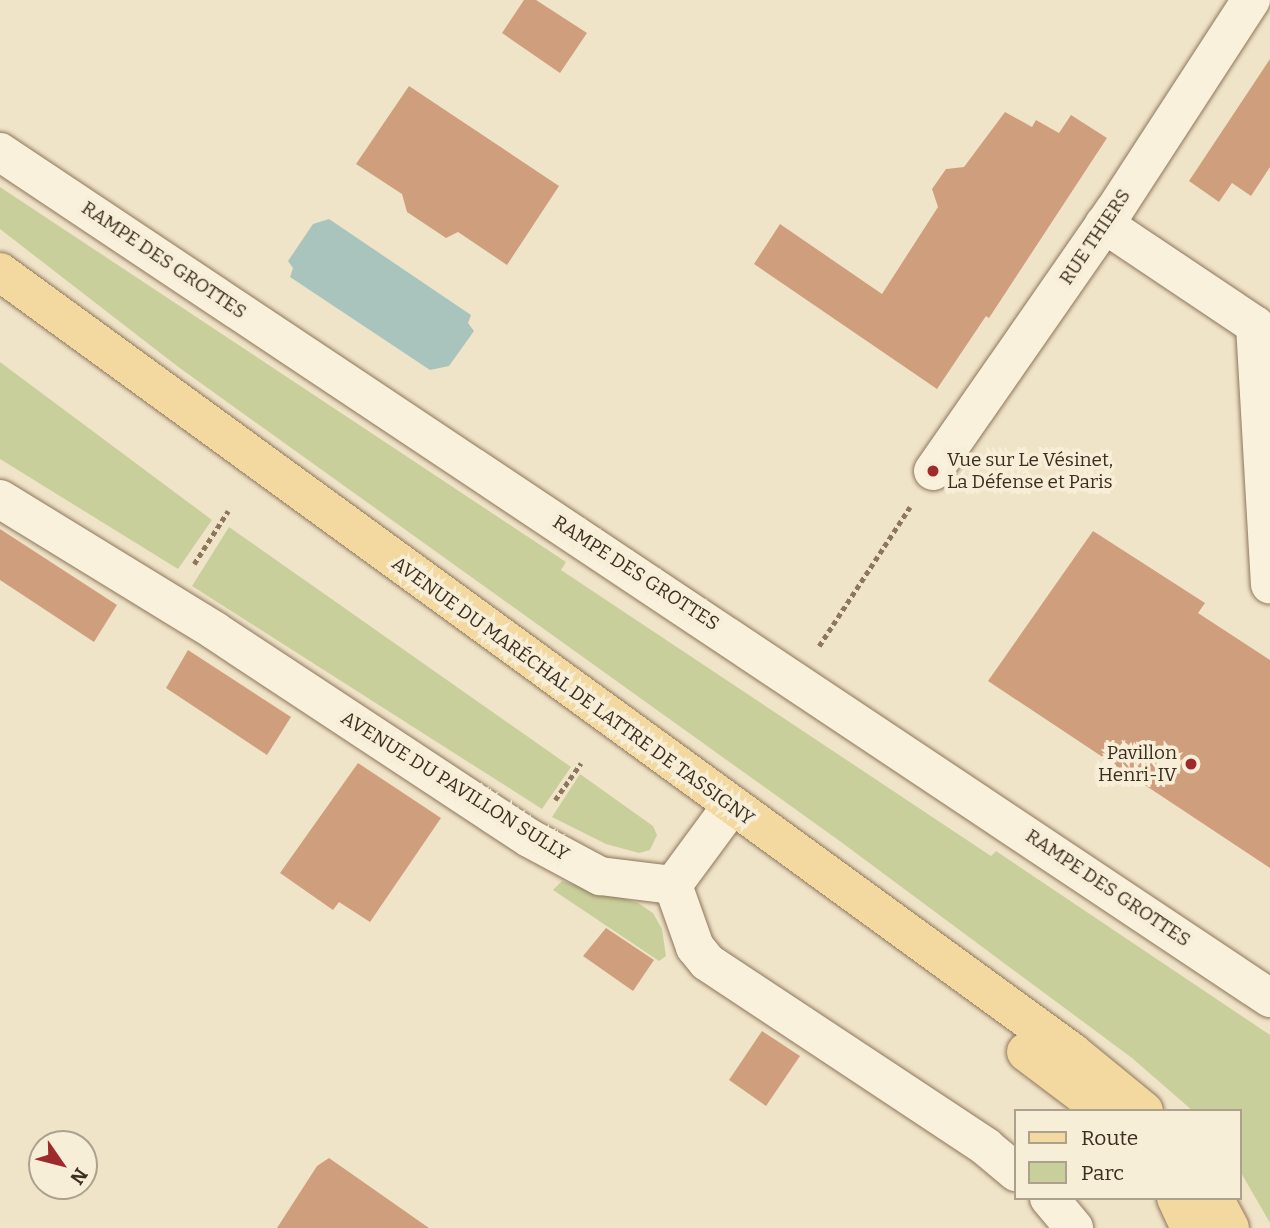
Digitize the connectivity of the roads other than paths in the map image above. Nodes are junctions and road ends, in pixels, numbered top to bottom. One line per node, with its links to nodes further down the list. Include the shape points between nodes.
1 (1251, 0): 3 (street, RUE THIERS)
2 (0, 152): 11 (street, RAMPE DES GROTTES)
3 (1104, 224): 6 (street, RUE THIERS); 8 (street, via 1255,325)
4 (0, 272): 9 (main road, AVENUE DU MARÉCHAL DE LATTRE DE TASSIGNY)
5 (0, 305): 9 (main road, AVENUE DU MARÉCHAL DE LATTRE DE TASSIGNY)
6 (933, 471)
7 (0, 499): 10 (street, AVENUE DU PAVILLON SULLY, via 215,631 529,838 600,876)
8 (1270, 585)
9 (724, 815): 10 (street); 12 (main road, AVENUE DU MARÉCHAL DE LATTRE DE TASSIGNY); 13 (main road, AVENUE DU MARÉCHAL DE LATTRE DE TASSIGNY, via 1109,1079)
10 (673, 885): 14 (street, via 695,947 707,962 986,1147)
11 (1270, 998)
12 (1101, 1109)
13 (1142, 1109)
14 (1014, 1170)
15 (1051, 1200): 18 (street)
16 (1177, 1200): 19 (main road)
17 (1215, 1200): 20 (main road)
18 (1074, 1228)
19 (1190, 1228)
20 (1230, 1228)

